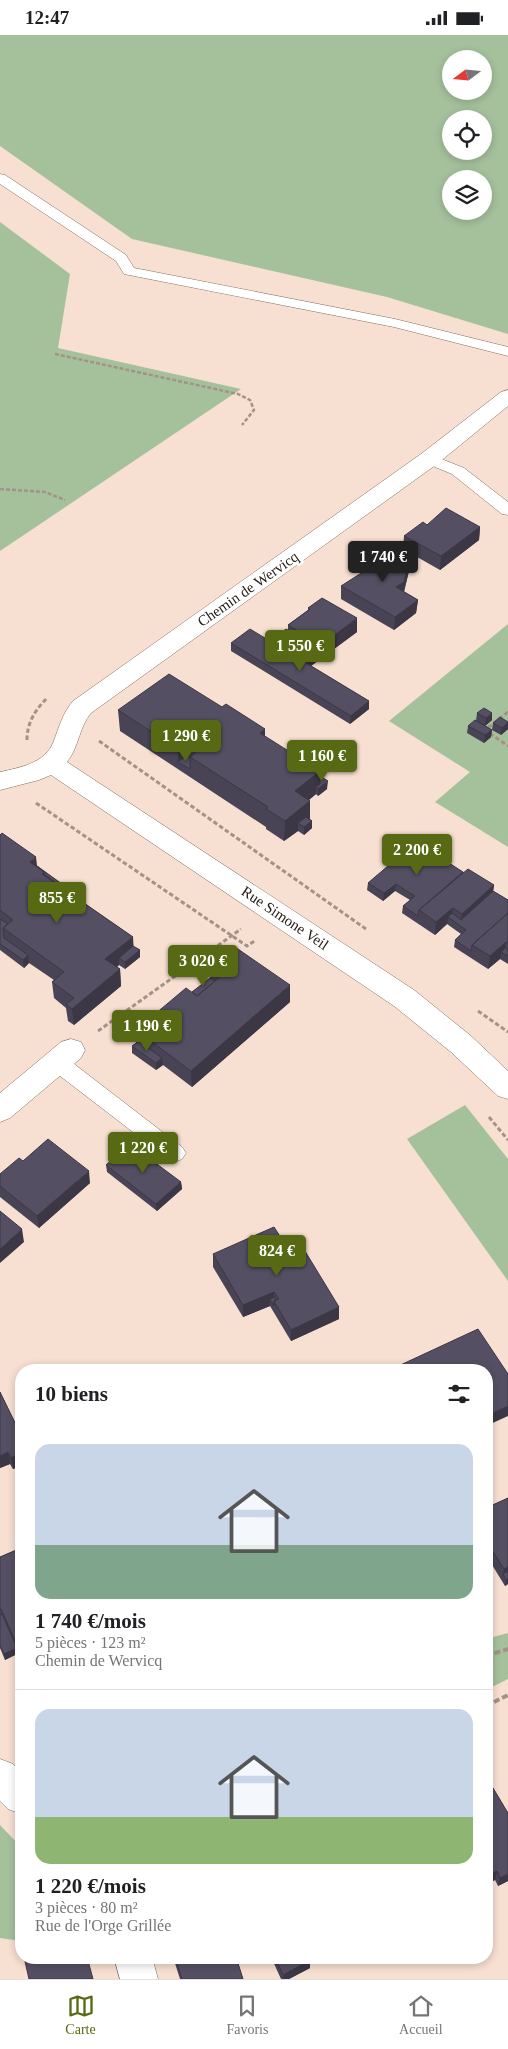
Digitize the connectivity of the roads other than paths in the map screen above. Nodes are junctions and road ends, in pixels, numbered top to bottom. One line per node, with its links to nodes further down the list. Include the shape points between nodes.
1 (0, 177): 2 (lane, via 121,258 129,271 395,323)
2 (508, 352)
3 (508, 397): 4 (street, Chemin de Wervicq)
4 (429, 459): 5 (lane, via 458,471); 6 (street, Chemin de Wervicq, via 82,707 75,715 60,754)
5 (508, 510)
6 (52, 763): 7 (street, via 28,776); 9 (street, Rue Simone Veil, via 404,998 461,1043)
7 (0, 781)
8 (64, 1056): 10 (street); 11 (lane)
9 (508, 1088)
10 (0, 1110)
11 (174, 1153)
12 (0, 1777): 13 (street)
13 (15, 1791)
14 (135, 1964): 15 (street)
15 (139, 1979)

